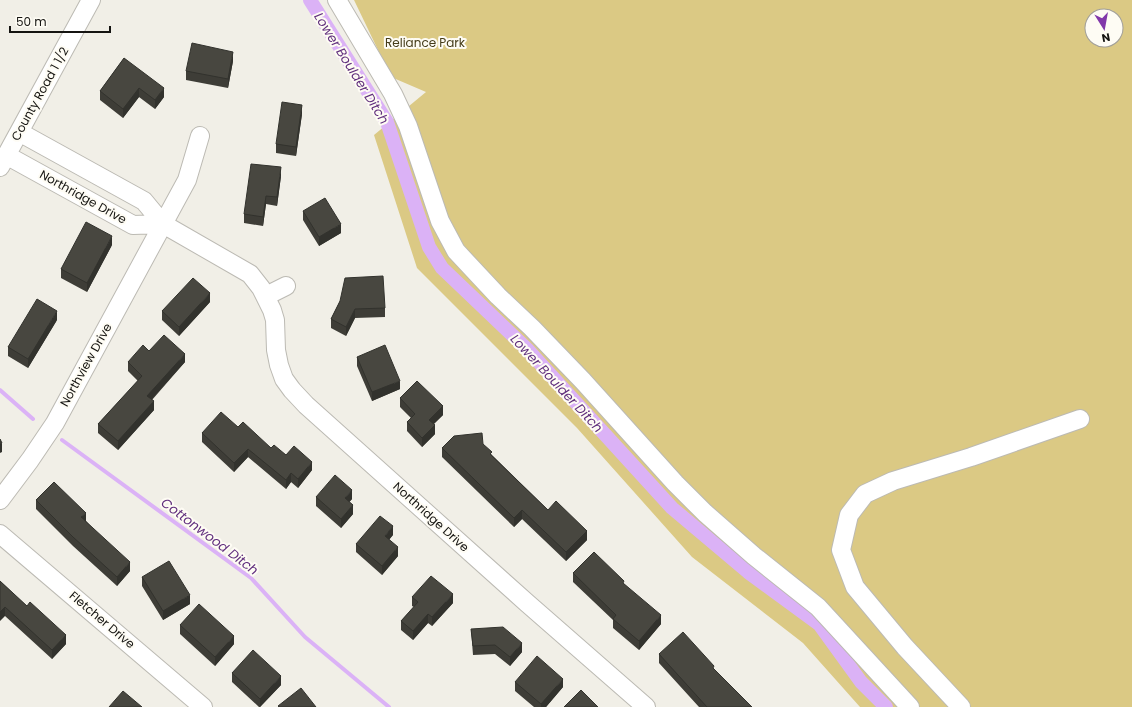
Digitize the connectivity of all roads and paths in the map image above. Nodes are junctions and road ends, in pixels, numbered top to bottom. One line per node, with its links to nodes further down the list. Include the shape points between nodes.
1 (91, 0): 3 (street, County Road 1 1/2)
2 (337, 0): 14 (street, via 393,94 408,126 440,221 456,251 583,381 675,483 754,556 818,607)
3 (19, 132): 5 (street, County Road 1 1/2); 6 (street, Northridge Drive, via 144,201)
4 (200, 136): 6 (street, Northview Drive, via 187,180)
5 (3, 161): 6 (street, Northridge Drive, via 133,225)
6 (163, 224): 8 (street, Northridge Drive, via 244,270); 10 (street, Northview Drive, via 55,423)
7 (286, 286): 8 (street)
8 (266, 296): 13 (street, Northridge Drive, via 275,320 279,365 284,379 292,390)
9 (1080, 419): 15 (street, via 892,481 865,494 850,515 840,550 855,587 905,647)
10 (0, 500)
11 (0, 534): 12 (street, Fletcher Drive)
12 (203, 707)
13 (646, 707)
14 (910, 707)
15 (961, 707)

